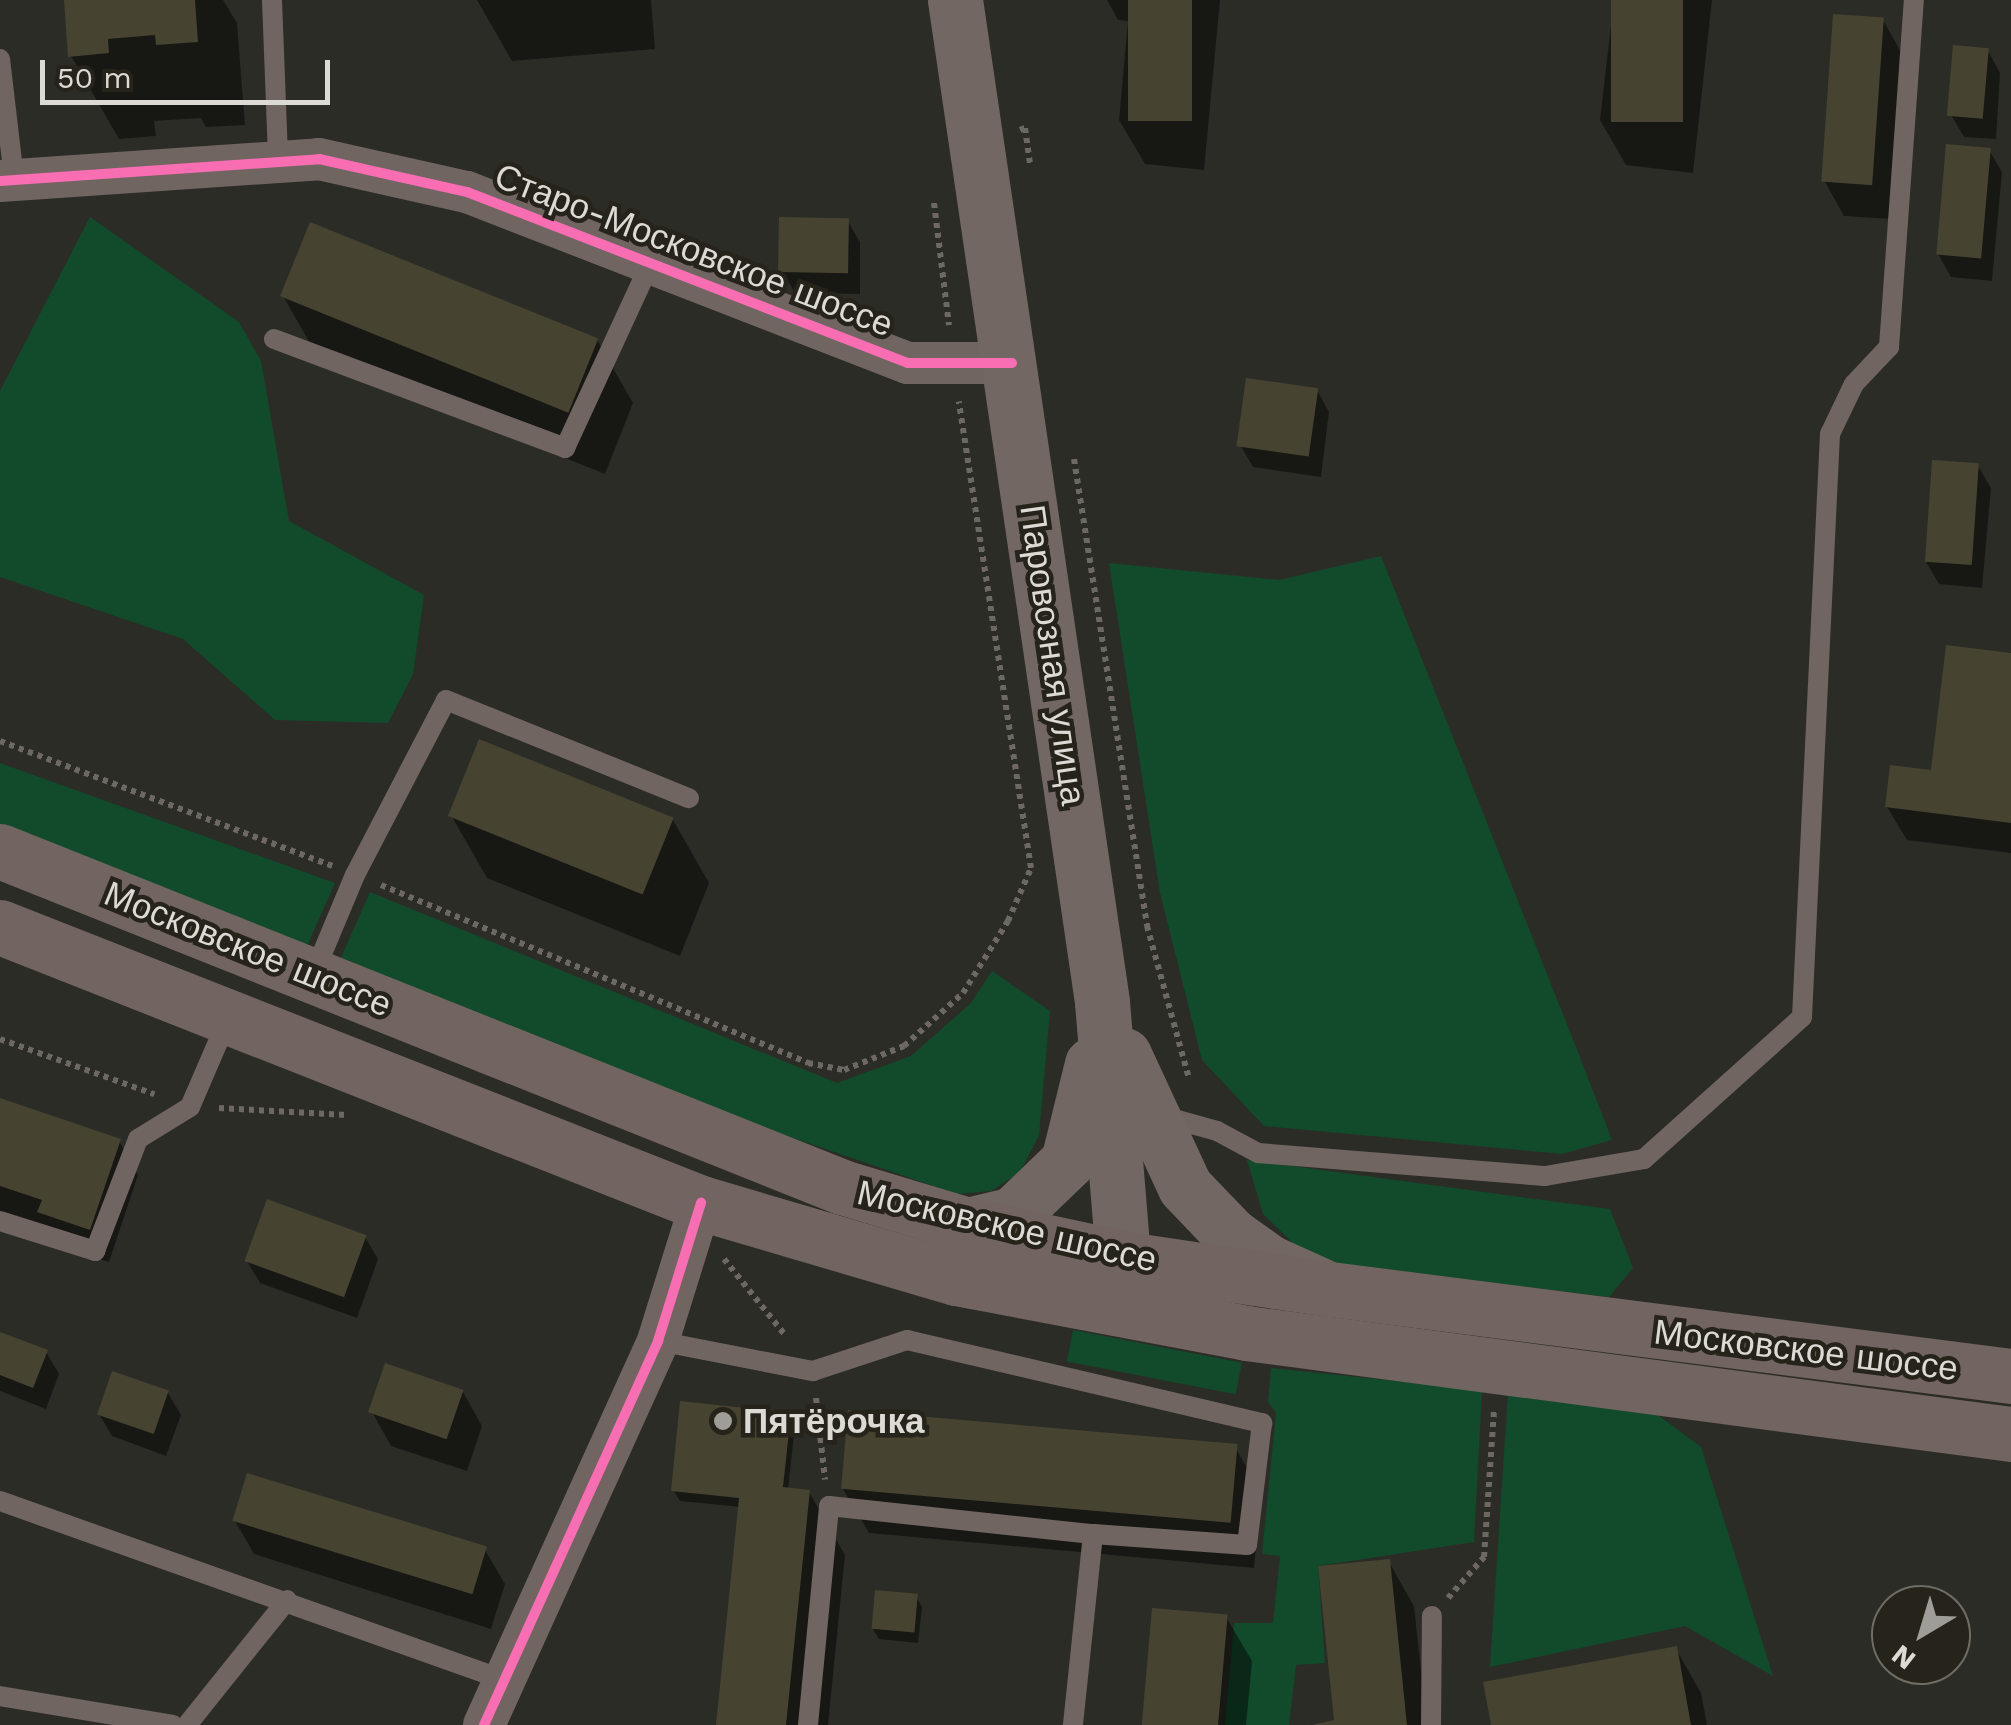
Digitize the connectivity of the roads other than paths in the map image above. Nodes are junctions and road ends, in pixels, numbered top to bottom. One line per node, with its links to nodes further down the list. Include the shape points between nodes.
1 (272, 0): 5 (lane)
2 (955, 0): 9 (main road, Паровозная улица)
3 (1914, 0): 16 (lane, via 1888,347 1854,384 1830,434 1802,1016 1644,1159 1546,1176 1258,1153 1202,1126)
4 (0, 58): 6 (lane)
5 (278, 157): 6 (street, Старо-Московское шоссе); 7 (street, Старо-Московское шоссе, via 319,159 466,192)
6 (7, 180)
7 (652, 262): 8 (lane, via 565,448); 9 (street, Старо-Московское шоссе, via 908,363)
8 (274, 339)
9 (1012, 363): 14 (main road, Паровозная улица)
10 (688, 798): 13 (lane, via 446,700 355,875)
11 (0, 851): 13 (main road, Московское шоссе)
12 (0, 927): 15 (main road, Московское шоссе)
13 (313, 974): 19 (main road, Московское шоссе, via 842,1187)
14 (1102, 1002): 16 (main road); 19 (main road, via 1084,1112 1068,1162 1013,1214); 20 (main road, Паровозная улица)
15 (228, 1019): 17 (main road, Московское шоссе); 18 (lane, via 190,1107 138,1139 95,1252)
16 (1147, 1112): 21 (main road, via 1185,1188 1231,1234 1269,1262)
17 (701, 1203): 22 (main road, Московское шоссе, via 956,1278); 23 (street)
18 (0, 1221)
19 (968, 1225): 20 (main road, Московское шоссе)
20 (1126, 1260): 21 (main road, Московское шоссе); 22 (main road, Паровозная улица)
21 (1330, 1289): 24 (main road, Московское шоссе)
22 (1127, 1313): 25 (main road, Московское шоссе)
23 (658, 1341): 27 (lane, via 812,1371 907,1340 1262,1423 1247,1545); 30 (street)
24 (2011, 1376)
25 (2011, 1434)
26 (0, 1502): 28 (lane)
27 (1092, 1534): 35 (lane, via 828,1506); 36 (lane)
28 (287, 1600): 30 (lane); 33 (lane)
29 (1432, 1616): 37 (lane)
30 (504, 1680): 34 (street)
31 (0, 1696): 32 (lane)
32 (173, 1725)
33 (187, 1725)
34 (484, 1725)
35 (808, 1725)
36 (1073, 1725)
37 (1431, 1725)

